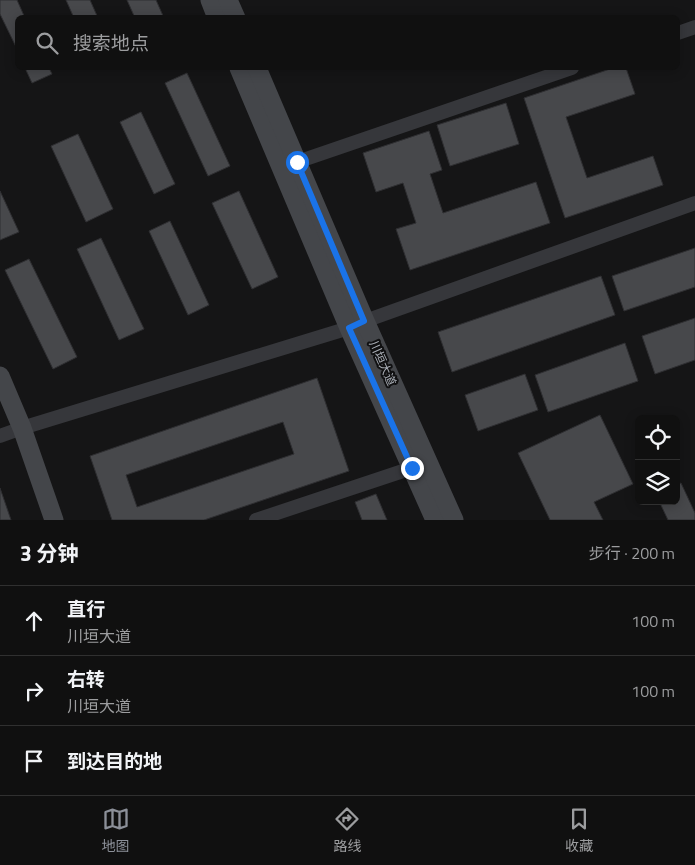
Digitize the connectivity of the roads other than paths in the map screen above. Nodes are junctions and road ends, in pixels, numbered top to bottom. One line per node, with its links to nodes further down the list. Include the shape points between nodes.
1 (210, 0): 3 (main road)
2 (228, 0): 4 (main road)
3 (216, 15)
4 (235, 15)
5 (695, 27): 6 (street)
6 (680, 32)
7 (239, 70): 12 (main road, 川垣大道)
8 (258, 70): 10 (main road, 川垣大道)
9 (566, 70): 10 (street)
10 (297, 162): 12 (main road, 川垣大道)
11 (695, 203): 12 (street)
12 (357, 325): 14 (street); 16 (main road, 川垣大道); 20 (main road, 川垣大道)
13 (0, 376): 14 (main road)
14 (22, 428): 15 (street); 17 (main road)
15 (0, 436)
16 (412, 468): 18 (street); 19 (main road, 川垣大道)
17 (54, 520)
18 (256, 520)
19 (435, 520)
20 (454, 520)

